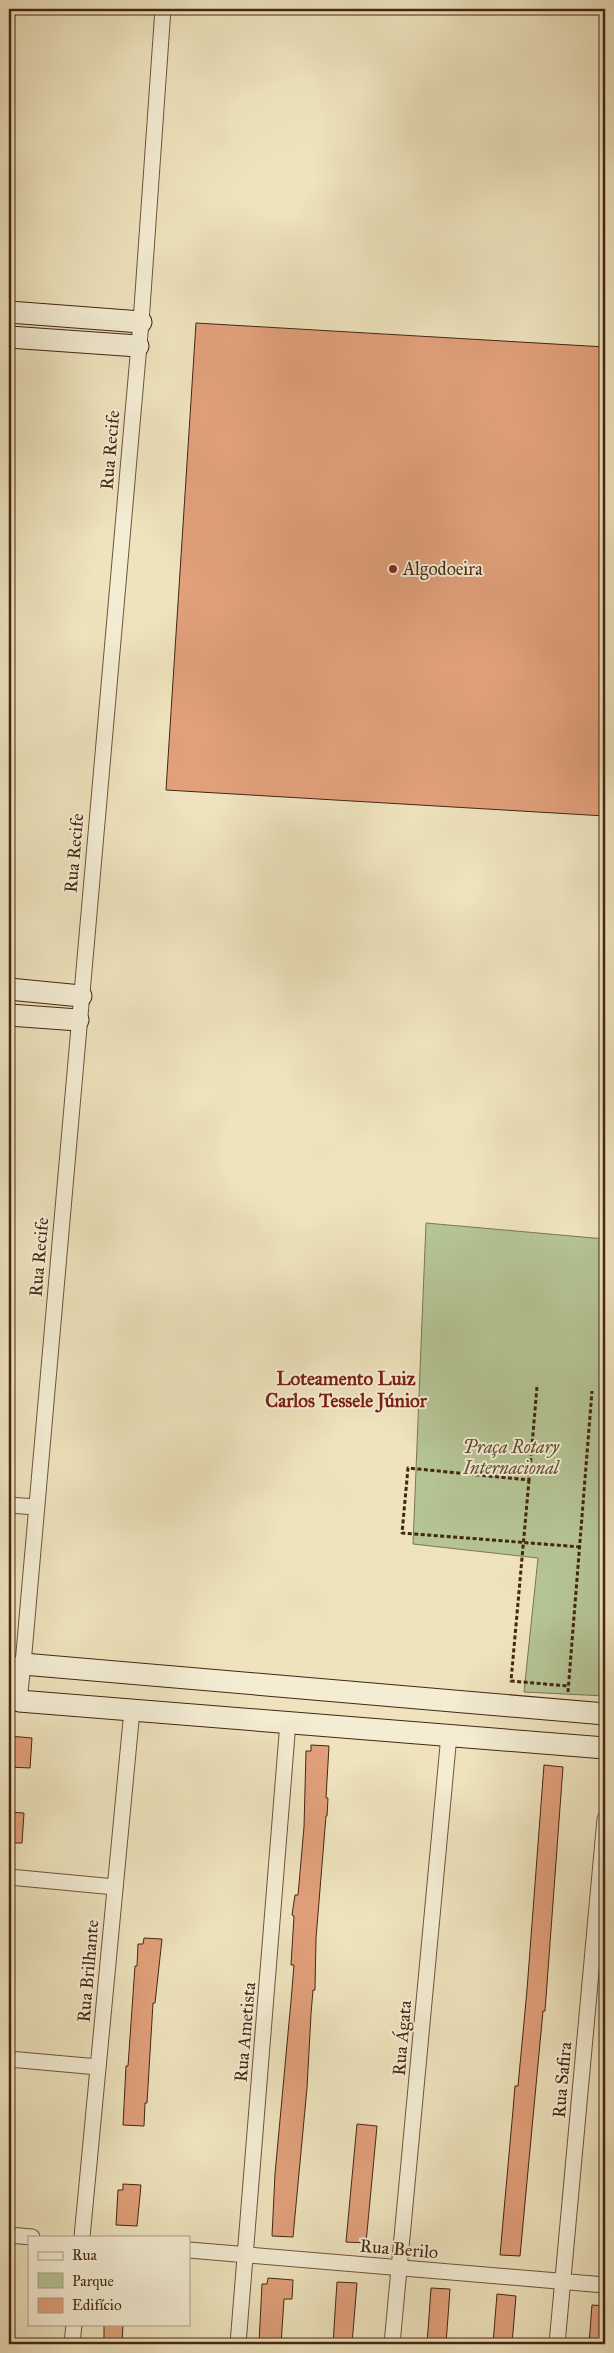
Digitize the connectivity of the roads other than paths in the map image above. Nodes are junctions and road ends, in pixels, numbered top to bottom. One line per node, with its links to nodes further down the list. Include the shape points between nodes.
1 (163, 9): 3 (street, Rua Recife)
2 (9, 312): 3 (street)
3 (141, 322): 5 (street, Rua Recife)
4 (9, 337): 5 (street)
5 (138, 346): 7 (street, Rua Recife)
6 (9, 989): 7 (street)
7 (81, 996): 9 (street, Rua Recife)
8 (9, 1015): 9 (street)
9 (78, 1020): 11 (street, Rua Recife)
10 (9, 1505): 11 (street)
11 (36, 1507): 12 (street, Rua Recife)
12 (24, 1664): 13 (street, Rua Recife); 15 (street)
13 (14, 1700): 14 (street)
14 (132, 1710): 16 (street); 21 (street, Rua Brilhante)
15 (605, 1714)
16 (288, 1722): 17 (street); 28 (street, Rua Ametista)
17 (449, 1735): 18 (street); 29 (street, Rua Ágata)
18 (605, 1748)
19 (605, 1820): 30 (street, Rua Safira)
20 (9, 1877): 21 (street)
21 (115, 1887): 23 (street, Rua Brilhante)
22 (9, 2059): 23 (street)
23 (98, 2067): 25 (street, Rua Brilhante)
24 (9, 2235): 26 (street)
25 (82, 2236)
26 (28, 2237)
27 (190, 2250): 28 (street, Rua Berilo)
28 (246, 2255): 29 (street, Rua Berilo); 34 (street, Rua Ametista)
29 (399, 2268): 30 (street, Rua Berilo); 35 (street, Rua Ágata)
30 (563, 2282): 31 (street, Rua Berilo); 36 (street, Rua Safira)
31 (605, 2285)
32 (74, 2326): 33 (street)
33 (72, 2344)
34 (238, 2344)
35 (392, 2344)
36 (557, 2344)

